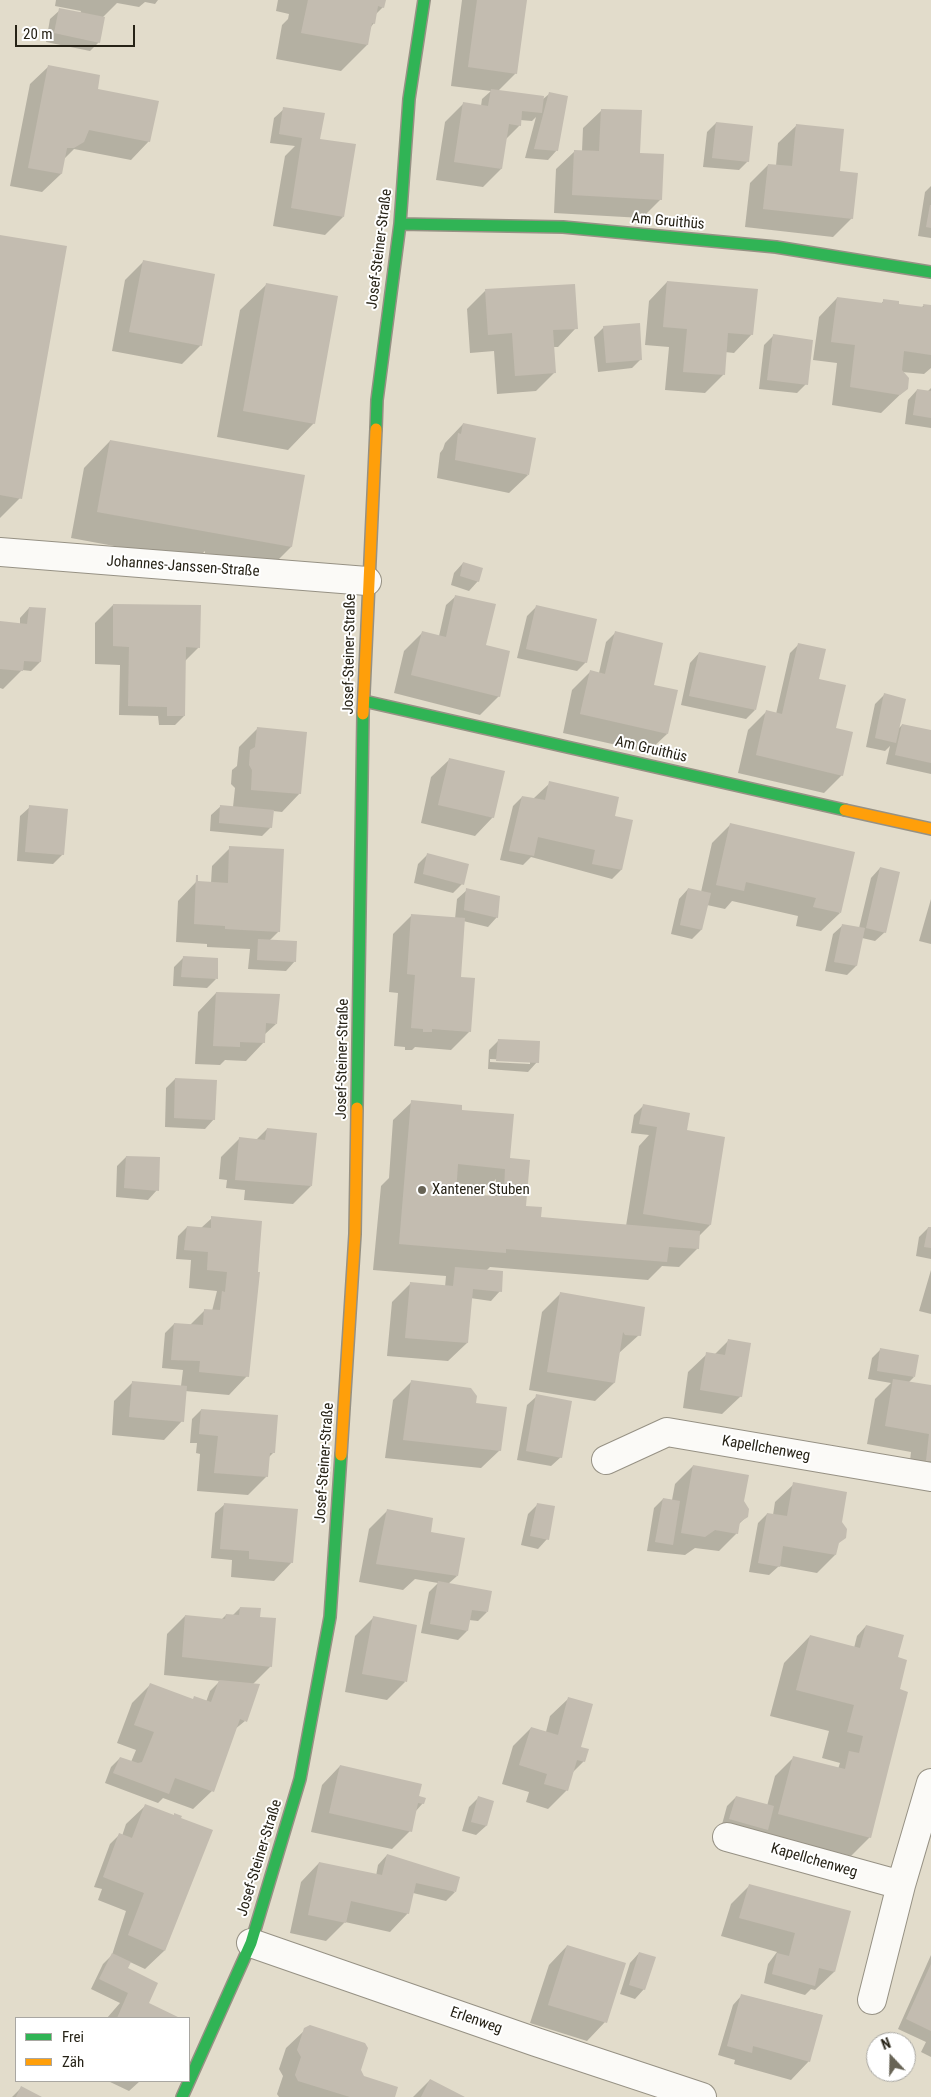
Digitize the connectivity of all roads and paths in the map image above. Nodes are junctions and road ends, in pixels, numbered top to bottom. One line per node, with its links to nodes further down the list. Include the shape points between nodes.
1 (424, 0): 2 (street, Josef-Steiner-Straße, via 409,100)
2 (400, 224): 3 (street, Am Gruithüs, via 563,227 776,247); 5 (street, Josef-Steiner-Straße, via 377,400)
3 (931, 272)
4 (0, 552): 5 (street, Johannes-Janssen-Straße)
5 (367, 581): 6 (street, Josef-Steiner-Straße)
6 (364, 701): 7 (street, Am Gruithüs); 13 (street, Josef-Steiner-Straße, via 355,1234 330,1617 300,1779)
7 (931, 829)
8 (606, 1460): 9 (street, Kapellchenweg, via 667,1432)
9 (931, 1477)
10 (931, 1783): 12 (street)
11 (727, 1837): 12 (street, Kapellchenweg)
12 (901, 1885): 14 (street)
13 (250, 1943): 15 (street, Josef-Steiner-Straße); 18 (street, Erlenweg)
14 (872, 2000)
15 (190, 2079)
16 (189, 2082): 17 (street, Josef-Steiner-Straße)
17 (182, 2097)
18 (702, 2097)

